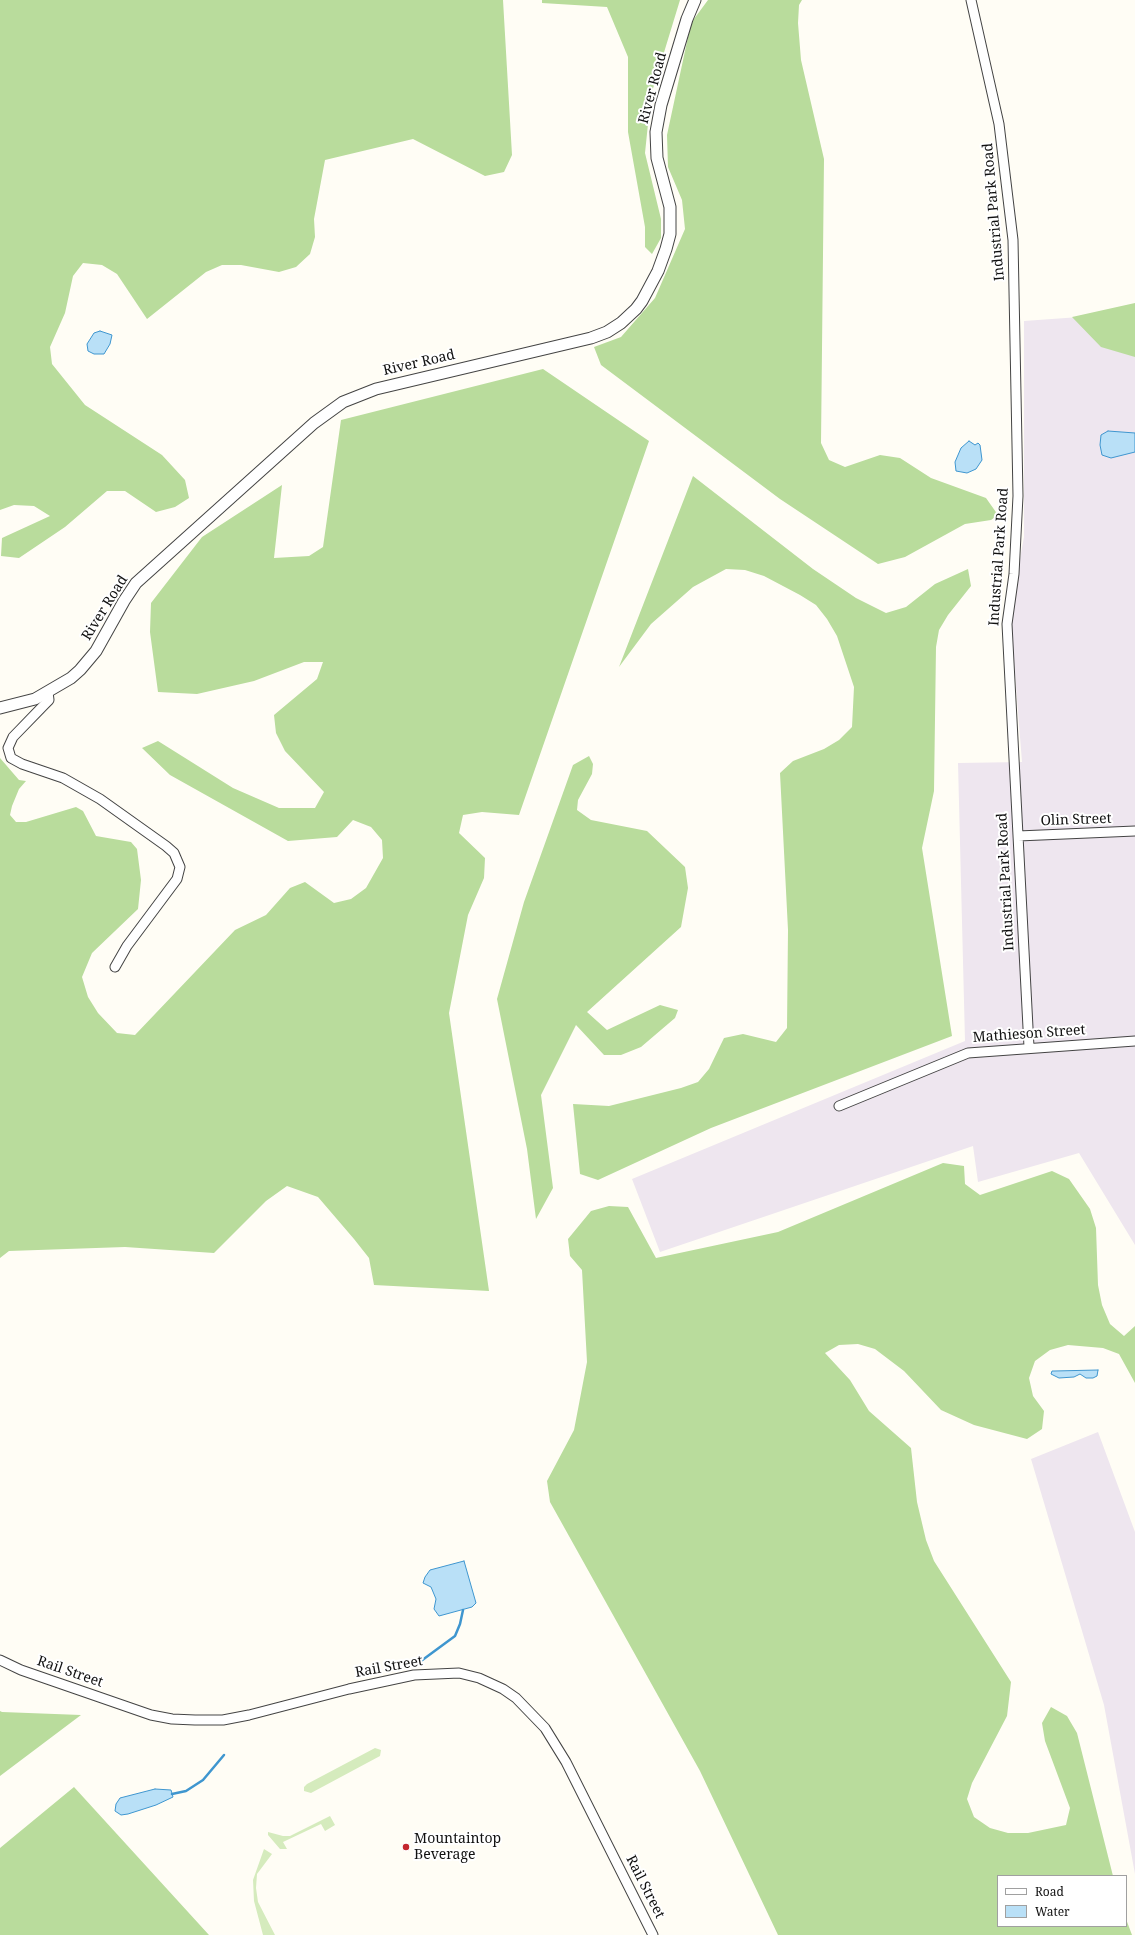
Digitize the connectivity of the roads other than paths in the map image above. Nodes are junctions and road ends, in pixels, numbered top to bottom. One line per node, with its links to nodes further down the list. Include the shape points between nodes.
1 (695, 0): 3 (street, River Road, via 661,105 656,132 657,158 670,207 670,234 658,271 636,309 621,323 591,338 376,389 362,393 338,406 141,578 124,601 89,660 71,678)
2 (971, 0): 6 (street, Industrial Park Road, via 999,124 1013,240 1018,496 1016,547 1007,624)
3 (48, 692): 4 (street, River Road, via 20,704); 7 (street, via 49,700 12,737 8,748 11,758 63,778 100,799 166,846 174,853 180,868 177,878 126,946)
4 (0, 708)
5 (1135, 832): 6 (street, Olin Street)
6 (1018, 836): 9 (street, Industrial Park Road)
7 (115, 967)
8 (1135, 1041): 9 (street, Mathieson Street)
9 (1029, 1047): 10 (street, Mathieson Street, via 968,1053)
10 (839, 1106)
11 (0, 1660): 12 (street, Rail Street, via 21,1670 150,1714 194,1720 223,1720 249,1715 414,1674 459,1673 479,1678 516,1698 545,1728 566,1762)
12 (653, 1935)

